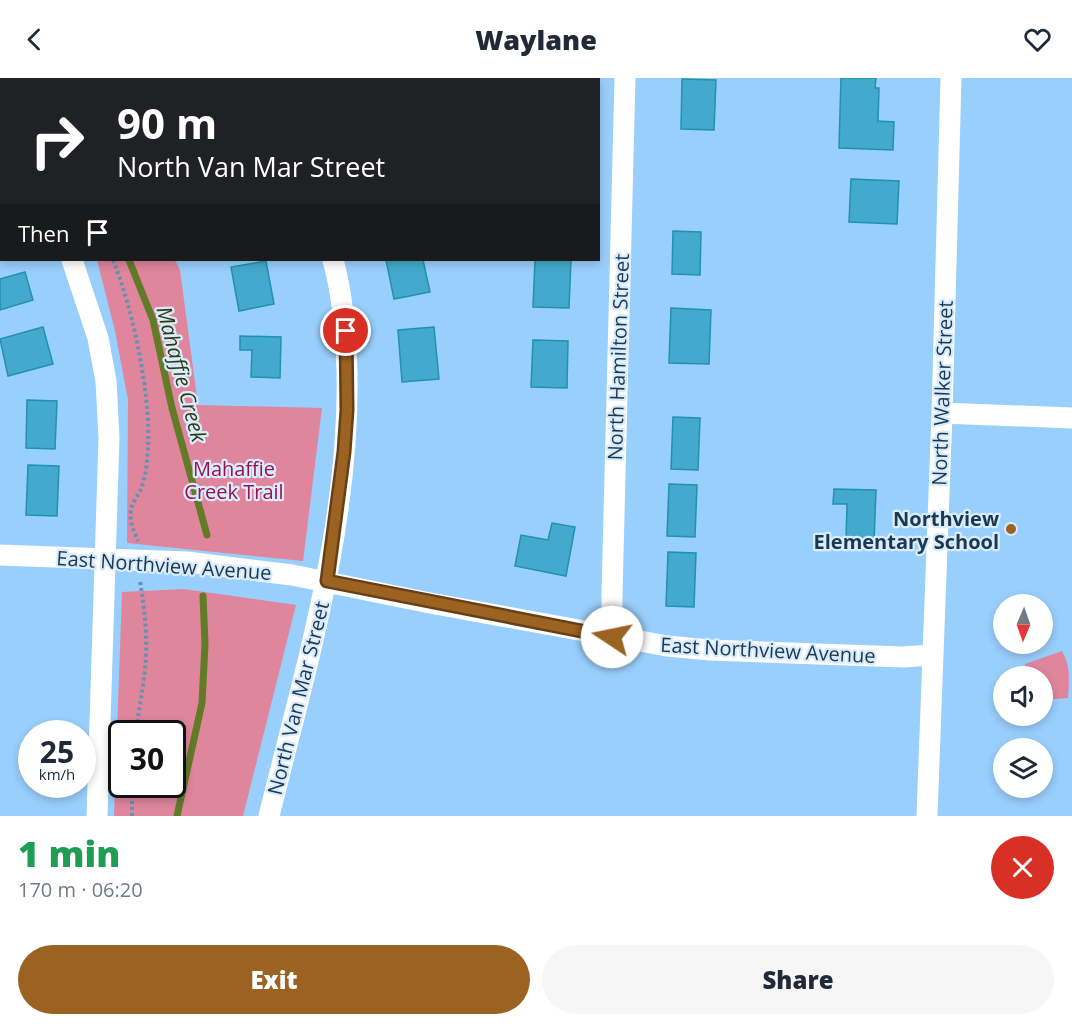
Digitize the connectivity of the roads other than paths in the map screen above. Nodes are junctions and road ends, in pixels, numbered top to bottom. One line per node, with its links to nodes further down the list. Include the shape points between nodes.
1 (625, 78): 10 (street, North Hamilton Street)
2 (951, 78): 5 (street, North Walker Street)
3 (72, 261): 8 (street, via 98,338 106,381)
4 (333, 261): 9 (street, North Van Mar Street, via 346,331 347,410 343,473)
5 (942, 413): 6 (street); 11 (street, North Walker Street)
6 (1072, 418)
7 (0, 555): 8 (street, East Northview Avenue)
8 (106, 558): 9 (street, East Northview Avenue, via 218,565); 12 (street)
9 (327, 581): 10 (street, East Northview Avenue); 13 (street, North Van Mar Street)
10 (612, 637): 11 (street, East Northview Avenue, via 710,650)
11 (932, 655): 14 (street, North Walker Street)
12 (97, 816)
13 (269, 816)
14 (927, 816)

